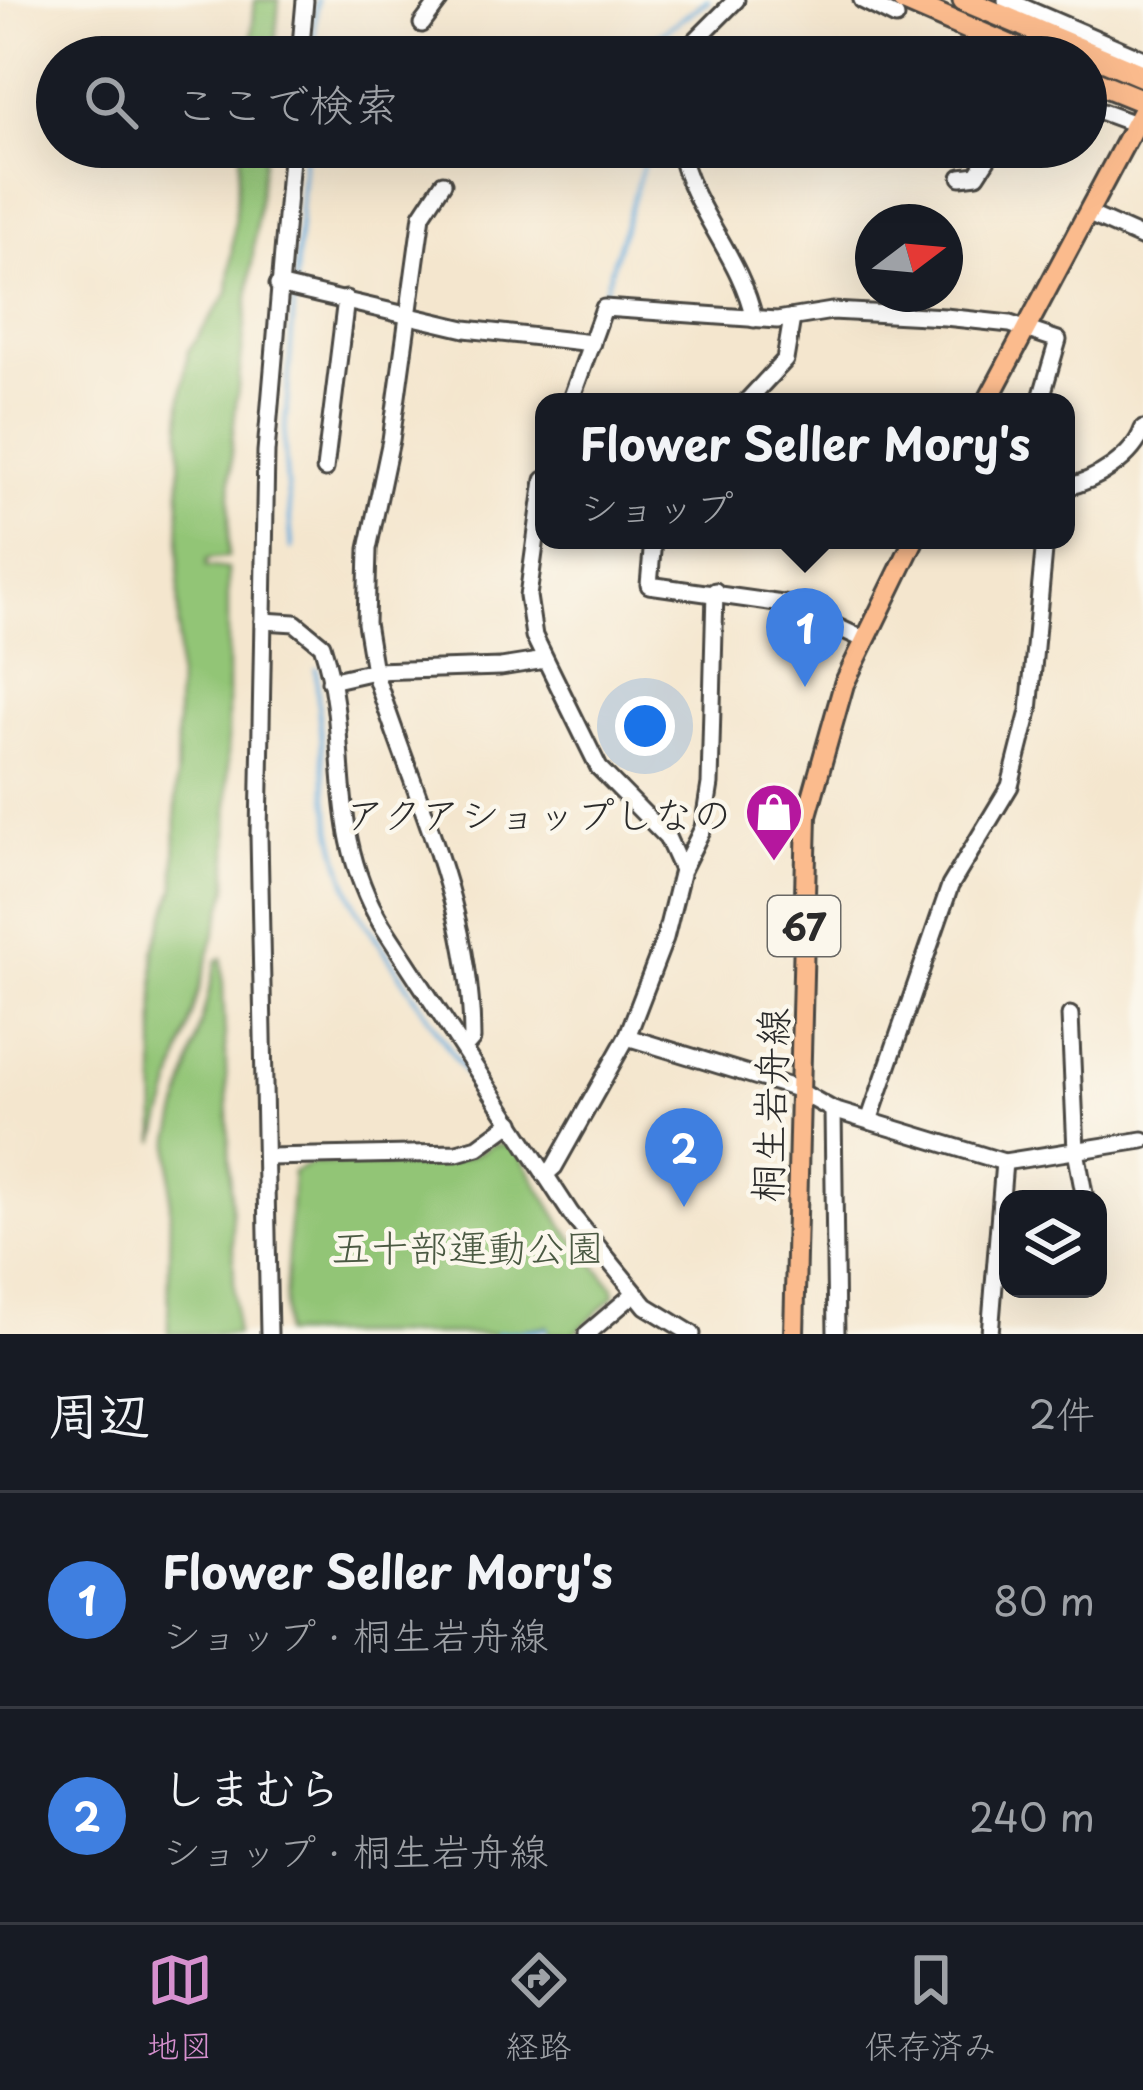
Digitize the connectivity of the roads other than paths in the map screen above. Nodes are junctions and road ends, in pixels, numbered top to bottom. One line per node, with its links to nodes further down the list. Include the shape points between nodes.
1 (305, 0): 9 (street)
2 (440, 0): 8 (street)
3 (736, 0): 10 (street)
4 (862, 0): 7 (street)
5 (964, 0): 12 (highway)
6 (1006, 0): 13 (street)
7 (892, 7): 11 (highway)
8 (422, 24)
9 (302, 36)
10 (700, 36)
11 (975, 36)
12 (1049, 36)
13 (1090, 36)
14 (1107, 43): 15 (street)
15 (1143, 59)
16 (1107, 61): 17 (highway)
17 (1143, 76)
18 (1107, 92): 20 (highway)
19 (1107, 109): 20 (street)
20 (1140, 114): 26 (main road)
21 (290, 168): 28 (street)
22 (683, 168): 32 (street)
23 (982, 168): 24 (street)
24 (961, 177)
25 (443, 183): 30 (street, via 422,215)
26 (1089, 214): 27 (street); 33 (main road)
27 (1143, 238)
28 (278, 285): 29 (street); 47 (street)
29 (346, 299): 30 (street); 40 (street)
30 (406, 316): 34 (street); 50 (street, via 392,440 368,550)
31 (792, 318): 32 (street); 33 (street, via 848,311); 36 (street, via 784,360)
32 (754, 319): 34 (street, via 604,308)
33 (1026, 328): 37 (main road); 38 (street, via 1058,340)
34 (592, 343): 35 (street)
35 (573, 393)
36 (754, 393)
37 (991, 393)
38 (1043, 393)
39 (1143, 429): 41 (street, via 1133,448)
40 (325, 469)
41 (1075, 483)
42 (535, 545): 49 (street, via 528,596)
43 (652, 549): 46 (street, via 649,585)
44 (909, 549): 48 (main road, 桐生岩舟線 / 67)
45 (1045, 549): 58 (street, via 1029,711 1010,786 950,886)
46 (715, 592): 48 (street, via 790,605); 52 (street, via 710,784 703,828)
47 (263, 621): 51 (street, via 311,631); 62 (street, via 259,856)
48 (863, 639): 56 (main road, 桐生岩舟線 / 67, via 807,815)
49 (545, 660): 50 (street); 52 (street, via 598,768 667,837)
50 (374, 670): 51 (street); 55 (street, via 450,878 472,997)
51 (330, 681): 55 (street, via 341,818 358,882)
52 (682, 870): 54 (street)
53 (1070, 1015): 61 (street)
54 (627, 1037): 56 (street); 64 (street)
55 (465, 1047): 59 (street)
56 (802, 1094): 57 (street); 70 (main road, 桐生岩舟線 / 67)
57 (833, 1110): 58 (street); 71 (street)
58 (870, 1118): 63 (street)
59 (512, 1123): 62 (street, via 457,1153); 64 (street)
60 (1143, 1140): 61 (street)
61 (1076, 1150): 63 (street); 65 (street)
62 (268, 1157): 67 (street)
63 (1004, 1162): 72 (street)
64 (545, 1175): 66 (street)
65 (1084, 1190)
66 (635, 1293): 68 (street); 69 (street)
67 (269, 1334)
68 (587, 1334)
69 (692, 1334)
70 (794, 1334)
71 (836, 1334)
72 (989, 1334)

